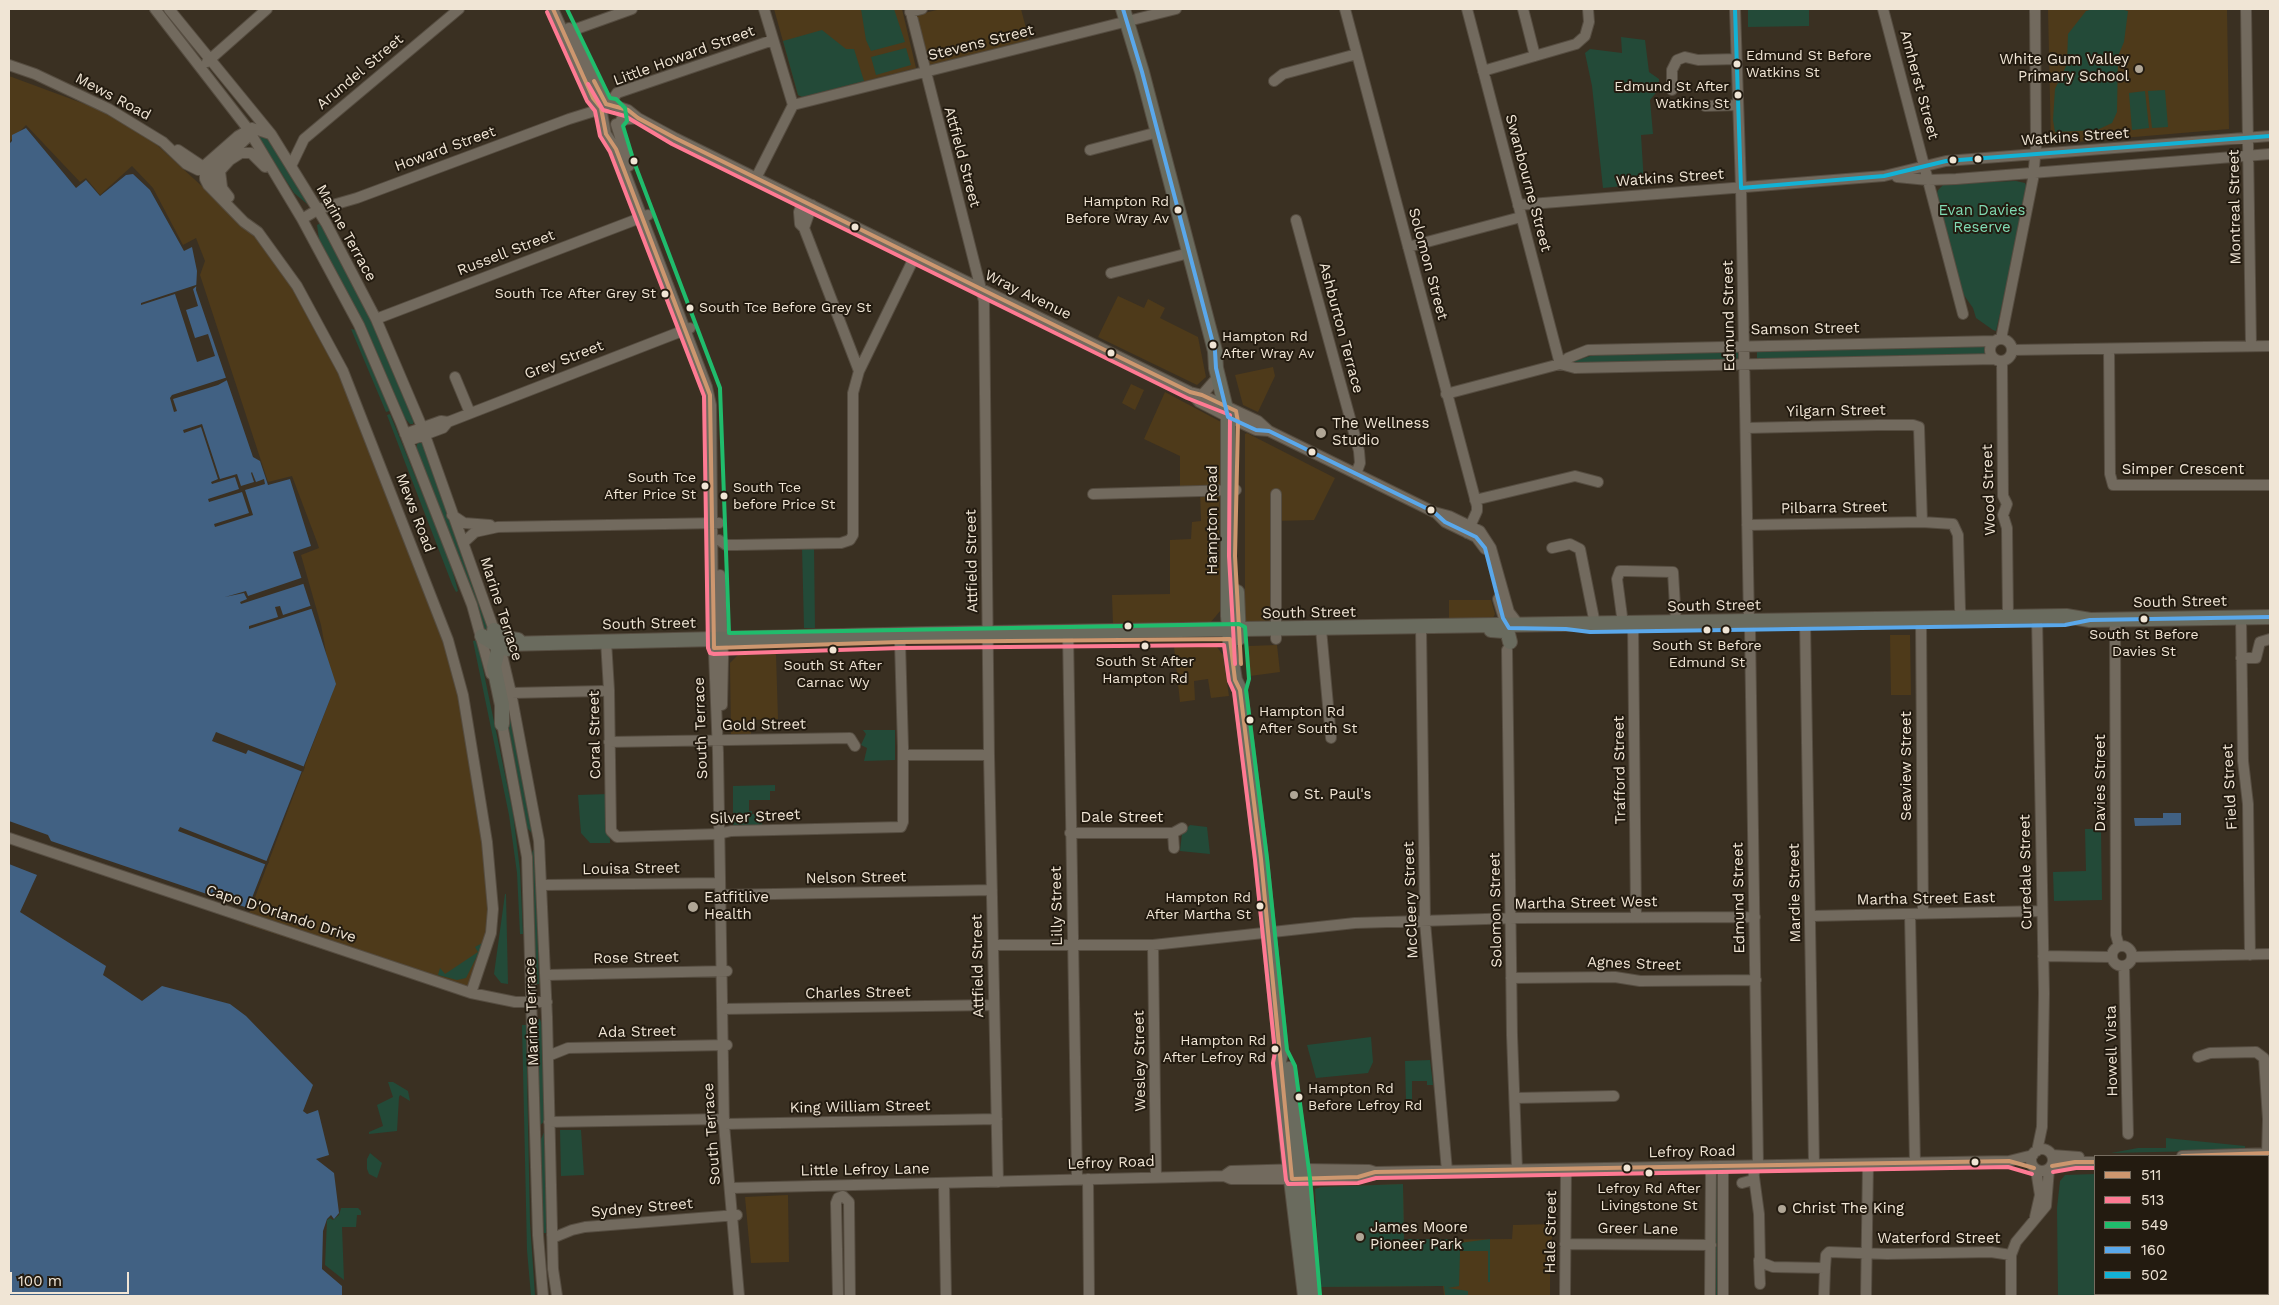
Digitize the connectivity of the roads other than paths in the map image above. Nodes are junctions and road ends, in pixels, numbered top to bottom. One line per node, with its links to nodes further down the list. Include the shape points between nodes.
1 (155, 9): 28 (street, Marine Terrace)
2 (169, 9): 25 (street, Marine Terrace)
3 (267, 9): 25 (street)
4 (460, 9): 50 (street, Arundel Street, via 304,139)
5 (552, 9): 21 (street, South Terrace)
6 (560, 9): 21 (street, South Terrace)
7 (632, 9): 21 (street)
8 (764, 9): 22 (street)
9 (922, 9): 19 (street)
10 (1176, 9): 20 (street, Stevens Street)
11 (1345, 9): 23 (street, Solomon Street)
12 (1467, 9): 29 (street, Swanbourne Street)
13 (1523, 9): 24 (street)
14 (1588, 9): 24 (street, via 1585,36 1576,44)
15 (1735, 9): 26 (street, Edmund Street)
16 (1883, 9): 51 (street, Amherst Street)
17 (2034, 9): 47 (street)
18 (2246, 9): 44 (street, Montreal Street)
19 (910, 10): 30 (street, Attfield Street)
20 (1128, 15): 30 (street, Stevens Street); 41 (main road, Hampton Road)
21 (567, 32): 37 (street, South Terrace)
22 (773, 40): 35 (street); 37 (street, Little Howard Street, via 617,93)
23 (1357, 54): 31 (street, via 1283,74); 70 (street, Solomon Street)
24 (1535, 56): 29 (street)
25 (211, 58): 28 (street); 33 (street, Marine Terrace)
26 (1736, 59): 32 (street, via 1685,57 1677,60 1672,70); 34 (street, Edmund Street)
27 (9, 65): 52 (street, Mews Road, via 109,108 163,142 169,150)
28 (201, 68): 40 (street, Marine Terrace, via 240,116)
29 (1483, 71): 62 (street, Swanbourne Street)
30 (924, 73): 35 (street, Stevens Street); 74 (street, Attfield Street)
31 (1274, 81)
32 (1672, 90)
33 (240, 94): 40 (street, via 254,121); 42 (street, Marine Terrace)
34 (1738, 105): 36 (street); 58 (street, Edmund Street)
35 (793, 106): 55 (street)
36 (1705, 106)
37 (606, 108): 38 (street, Wray Avenue, via 628,110); 39 (street, South Terrace, via 619,110); 39 (street, via 608,124); 60 (street, Howard Street, via 568,119); 64 (street, South Terrace)
38 (638, 118): 39 (street); 55 (street, Wray Avenue)
39 (619, 122): 64 (street, South Terrace, via 628,164)
40 (247, 132): 42 (street); 49 (street, via 247,141); 52 (street); 56 (street, Marine Terrace)
41 (1158, 132): 45 (street); 71 (main road, Hampton Road)
42 (271, 134): 50 (street, Marine Terrace)
43 (2270, 136): 44 (street, Watkins Street)
44 (2249, 138): 47 (street, Watkins Street); 48 (street, Montreal Street)
45 (1090, 150)
46 (2270, 154): 48 (street, Watkins Street)
47 (2036, 155): 51 (street, Watkins Street, via 1946,161); 53 (street)
48 (2249, 155): 53 (street, Watkins Street); 80 (street, Montreal Street)
49 (230, 160): 56 (street, via 240,153 251,153); 59 (street, via 220,171)
50 (291, 166): 63 (street, Marine Terrace)
51 (1925, 166): 54 (street, Watkins Street); 57 (street, Amherst Street)
52 (203, 167): 59 (street); 69 (street, Mews Road, via 208,185)
53 (2034, 174): 57 (street, Watkins Street); 78 (street)
54 (1884, 176): 57 (street, Watkins Street); 58 (street, Watkins Street)
55 (756, 178): 61 (street, Wray Avenue)
56 (280, 179): 66 (street, Marine Terrace)
57 (1928, 180): 75 (street, Amherst Street)
58 (1741, 188): 62 (street, Watkins Street); 79 (street, Edmund Street)
59 (224, 192): 69 (street)
60 (357, 198): 63 (street, Howard Street); 68 (street, via 332,213)
61 (808, 203): 72 (street, Wray Avenue); 88 (street, via 799,218)
62 (1518, 205): 65 (street, Swanbourne Street)
63 (319, 209): 66 (street, Howard Street); 68 (street, Marine Terrace)
64 (645, 216): 76 (street, Russell Street); 77 (street, South Terrace)
65 (1521, 217): 70 (street); 86 (street, Swanbourne Street)
66 (302, 219): 98 (street, Marine Terrace, via 359,324)
67 (1296, 220): 99 (street, Ashburton Terrace, via 1358,451 1360,464)
68 (326, 223): 76 (street, Marine Terrace)
69 (253, 227): 184 (street, Mews Road, via 297,286 343,371 448,640 462,695 488,842 493,910 490,933)
70 (1408, 247): 92 (street, Solomon Street)
71 (1189, 253): 73 (street); 84 (main road, Hampton Road)
72 (915, 256): 74 (street, Wray Avenue); 88 (street)
73 (1111, 273)
74 (982, 290): 91 (street, Wray Avenue); 134 (street, Attfield Street)
75 (1963, 314)
76 (376, 319): 97 (street, Marine Terrace)
77 (688, 329): 94 (street, Grey Street); 108 (street, South Terrace, via 710,396)
78 (1998, 340): 79 (street, Samson Street); 83 (street, via 2008,341); 85 (street, via 1990,352)
79 (1744, 345): 86 (street, Samson Street, via 1588,350); 87 (street, Edmund Street)
80 (2252, 346): 81 (street); 82 (street)
81 (2270, 346)
82 (2109, 349): 83 (street); 101 (street, Simper Crescent, via 2110,474 2113,485)
83 (2012, 350): 85 (street, via 2009,358)
84 (1215, 351): 89 (main road, Hampton Road); 95 (main road, Hampton Road, via 1224,366)
85 (1998, 360): 87 (street, Samson Street); 116 (street, Wood Street)
86 (1560, 364): 87 (street, Samson Street, via 1575,368); 92 (street, Samson Street)
87 (1745, 364): 96 (street, Edmund Street)
88 (859, 371): 112 (street, via 853,392 853,535 850,540 736,546)
89 (1218, 373): 93 (street); 95 (main road, Hampton Road)
90 (455, 377): 94 (street)
91 (1190, 392): 93 (street, Wray Avenue); 95 (street, Wray Avenue, via 1199,402)
92 (1446, 394): 105 (street, Solomon Street)
93 (1202, 395): 95 (street, Wray Avenue)
94 (470, 413): 97 (street, Grey Street, via 448,422 441,421)
95 (1232, 414): 99 (street, Wray Avenue, via 1258,421 1270,432); 102 (main road, Hampton Road)
96 (1746, 428): 107 (street, Yilgarn Street, via 1919,427); 109 (street, Edmund Street)
97 (423, 431): 98 (street, Grey Street); 106 (street, Marine Terrace)
98 (407, 438): 128 (street, Marine Terrace)
99 (1356, 474): 111 (street, Wray Avenue, via 1434,512 1449,516)
100 (1598, 482): 105 (street, via 1575,476)
101 (2270, 485)
102 (1232, 490): 103 (street); 131 (main road, Hampton Road)
103 (1093, 494)
104 (1276, 494): 130 (street)
105 (1476, 500): 111 (street, Solomon Street, via 1477,511)
106 (452, 515): 110 (street, via 464,523); 113 (street, Marine Terrace)
107 (1922, 522): 109 (street, Pilbarra Street); 118 (street, Pilbarra Street, via 1953,524 1958,535)
108 (716, 523): 110 (street); 112 (street, South Terrace); 137 (street, South Terrace)
109 (1747, 525): 125 (street, Edmund Street)
110 (498, 527): 113 (street, via 474,532)
111 (1468, 529): 132 (street, Solomon Street, via 1485,548)
112 (719, 540): 137 (street, South Terrace)
113 (463, 544): 128 (street, Marine Terrace)
114 (1552, 548): 126 (street, via 1570,544 1580,549)
115 (2270, 617): 117 (main road, South Street)
116 (2008, 618): 118 (main road, South Street); 120 (main road, South Street)
117 (2240, 618): 119 (main road, South Street); 141 (street, Field Street)
118 (1962, 619): 122 (main road, South Street)
119 (2115, 620): 120 (main road, South Street, via 2066,616); 173 (street, Davies Street, via 2116,935)
120 (2038, 621): 122 (main road, South Street); 161 (street, Curedale Street)
121 (1676, 623): 124 (main road, South Street); 124 (street, Trafford Street, via 1673,572 1620,571 1617,579); 125 (main road, South Street)
122 (1921, 623): 123 (main road, South Street); 163 (street, Seaview Street)
123 (1805, 625): 125 (main road, South Street); 164 (street, Mardie Street)
124 (1629, 626): 125 (main road, South Street); 126 (main road, South Street); 165 (street, Trafford Street)
125 (1749, 626): 166 (street, Edmund Street)
126 (1593, 628): 132 (main road, South Street, via 1516,630)
127 (1421, 630): 129 (main road, South Street); 132 (main road, South Street); 132 (main road, South Street, via 1456,626); 168 (street, McCleery Street)
128 (488, 633): 139 (main road); 140 (main road); 145 (street, Marine Terrace)
129 (1321, 633): 130 (main road, South Street); 146 (street)
130 (1276, 634): 131 (main road, South Street)
131 (1234, 635): 133 (main road, South Street); 169 (main road, Hampton Road, via 1243,679 1240,690)
132 (1507, 635): 167 (street, Solomon Street)
133 (1068, 637): 134 (main road, South Street); 154 (street, Lilly Street)
134 (988, 638): 136 (main road, South Street); 137 (main road, South Street); 151 (street, Attfield Street)
135 (2270, 639): 141 (street, via 2260,642 2256,658)
136 (900, 642): 137 (main road, South Street); 150 (street)
137 (718, 644): 138 (main road, South Street); 147 (street, South Terrace)
138 (606, 645): 139 (main road, South Street); 148 (street, Coral Street)
139 (532, 646): 140 (main road, South Street, via 506,644); 142 (main road, via 515,652)
140 (500, 647): 142 (street, Marine Terrace); 145 (main road, via 494,667 502,705)
141 (2241, 658): 175 (street, Field Street, via 2243,760 2248,804)
142 (504, 663): 144 (street, Marine Terrace)
143 (602, 691): 144 (street)
144 (511, 693): 158 (street, Marine Terrace, via 539,839)
145 (502, 724): 185 (street, Marine Terrace, via 527,857)
146 (1331, 738)
147 (720, 741): 148 (street, Gold Street); 149 (street, Gold Street, via 850,738); 153 (street, South Terrace)
148 (609, 742): 152 (street, Coral Street)
149 (856, 746)
150 (903, 755): 151 (street); 153 (street, Silver Street, via 901,827)
151 (989, 755): 159 (street, Attfield Street)
152 (611, 828): 153 (street, Silver Street, via 617,837)
153 (722, 833): 157 (street, South Terrace); 160 (street, South Terrace)
154 (1070, 833): 156 (street, Dale Street, via 1177,830); 171 (street, Lilly Street)
155 (9, 838): 184 (street, Capo D'Orlando Drive)
156 (1174, 848)
157 (720, 883): 158 (street, Louisa Street); 160 (street, South Terrace)
158 (543, 885): 181 (street, Marine Terrace)
159 (992, 890): 160 (street, Nelson Street); 170 (street, Attfield Street)
160 (724, 896): 180 (street, South Terrace)
161 (2042, 911): 163 (street, Martha Street East); 176 (street, Curedale Street)
162 (1910, 914): 163 (street, Martha Street East); 164 (street, Martha Street East); 205 (street)
163 (1923, 914)
164 (1811, 916): 207 (street, Mardie Street)
165 (1636, 917): 166 (street, Martha Street West); 167 (street, Martha Street West)
166 (1755, 917): 183 (street, Edmund Street)
167 (1511, 919): 168 (street, Martha Street West); 182 (street, Solomon Street)
168 (1424, 922): 169 (street, Martha Street West, via 1355,923); 214 (street, McCleery Street)
169 (1268, 933): 172 (street, Martha Street West); 215 (main road, Hampton Road, via 1281,1052 1289,1067)
170 (993, 945): 171 (street, Martha Street West); 187 (street, Attfield Street)
171 (1073, 945): 172 (street, Martha Street West); 218 (street, Lilly Street)
172 (1153, 945): 217 (street, Wesley Street)
173 (2119, 946): 177 (street); 178 (street, via 2131,950)
174 (2270, 954): 175 (street)
175 (2250, 955): 178 (street)
176 (2043, 956): 177 (street); 197 (street, Curedale Street)
177 (2111, 957): 179 (street, via 2118,966)
178 (2132, 957): 179 (street)
179 (2124, 967): 198 (street, Howell Vista)
180 (724, 971): 181 (street, Rose Street); 188 (street, South Terrace)
181 (546, 975): 186 (street, Marine Terrace)
182 (1511, 978): 183 (street, Agnes Street); 193 (street, Solomon Street)
183 (1756, 980): 216 (street, Edmund Street)
184 (471, 993): 185 (street, Capo D'Orlando Drive, via 485,998)
185 (530, 1002): 186 (street, Capo D'Orlando Drive); 220 (street, Marine Terrace)
186 (547, 1002): 190 (street, Marine Terrace)
187 (994, 1005): 188 (street, Charles Street); 194 (street, Attfield Street)
188 (725, 1009): 189 (street, South Terrace)
189 (725, 1045): 190 (street, Ada Street, via 568,1048); 196 (street, South Terrace)
190 (548, 1056): 195 (street, Marine Terrace)
191 (2198, 1057): 201 (street, via 2210,1053 2261,1054 2264,1058)
192 (1614, 1096): 193 (street)
193 (1515, 1098): 211 (street, Solomon Street)
194 (997, 1119): 196 (street, King William Street); 221 (street, Attfield Street)
195 (549, 1122): 196 (street, King William Street); 220 (street, via 544,1124 539,1134); 227 (street, Marine Terrace)
196 (726, 1122): 224 (street, South Terrace)
197 (2042, 1127): 199 (street, Curedale Street); 200 (street, Curedale Street)
198 (2128, 1134)
199 (2035, 1153): 200 (street, Lefroy Road, via 2043,1149); 203 (street, Lefroy Road); 213 (street, via 2031,1162)
200 (2050, 1153): 202 (street, Lefroy Road); 210 (street)
201 (2268, 1155)
202 (2094, 1158)
203 (2009, 1161): 205 (street, Lefroy Road); 213 (street, Lefroy Road)
204 (2094, 1162): 210 (street, Lefroy Road, via 2075,1162)
205 (1915, 1163): 206 (street, Lefroy Road)
206 (1868, 1164): 207 (street, Lefroy Road); 230 (street)
207 (1814, 1165): 216 (street, Lefroy Road)
208 (1711, 1166): 209 (street, Lefroy Road); 212 (street, Lefroy Road); 229 (street)
209 (1723, 1166): 216 (street, Lefroy Road); 219 (street)
210 (2050, 1168): 213 (street, Lefroy Road, via 2042,1172); 226 (street, via 2046,1206)
211 (1517, 1169): 212 (street, Lefroy Road); 214 (street, Lefroy Road)
212 (1566, 1169): 228 (street, Hale Street)
213 (2035, 1169): 226 (street, via 2040,1195)
214 (1447, 1171): 215 (street, Lefroy Road, via 1375,1172 1358,1177)
215 (1297, 1174): 217 (street, Lefroy Road, via 1231,1179 1224,1176); 243 (main road, Hampton Road); 244 (main road, Hampton Road)
216 (1756, 1176): 219 (street, via 1732,1172); 223 (street); 232 (street, Edmund Street)
217 (1156, 1177): 218 (street, Lefroy Road)
218 (1083, 1179): 221 (street, Lefroy Road); 242 (street, Lilly Street)
219 (1723, 1179): 247 (street)
220 (536, 1182): 235 (street, Marine Terrace)
221 (998, 1182): 222 (street, Little Lefroy Lane)
222 (944, 1184): 224 (street, Little Lefroy Lane); 241 (street)
223 (1742, 1185)
224 (733, 1188): 225 (street, South Terrace)
225 (735, 1215): 227 (street, Sydney Street, via 585,1227 555,1237); 237 (street, South Terrace); 238 (street, South Terrace)
226 (2035, 1217): 231 (street)
227 (552, 1235): 236 (street, Marine Terrace)
228 (1565, 1244): 229 (street, Greer Lane); 245 (street, Hale Street)
229 (1711, 1245): 246 (street)
230 (1867, 1253): 231 (street, Waterford Street); 233 (street, Waterford Street, via 1829,1252); 249 (street)
231 (2011, 1254): 250 (street)
232 (1759, 1260): 233 (street, via 1765,1266); 234 (street, Edmund Street)
233 (1825, 1268): 248 (street)
234 (1760, 1284)
235 (543, 1296)
236 (557, 1296)
237 (739, 1296)
238 (745, 1296)
239 (838, 1296): 240 (street, via 836,1203 843,1196 849,1202)
240 (850, 1296)
241 (946, 1296)
242 (1089, 1296)
243 (1305, 1296)
244 (1314, 1296)
245 (1565, 1296)
246 (1710, 1296)
247 (1723, 1296)
248 (1824, 1296)
249 (1866, 1296)
250 (2011, 1296)

